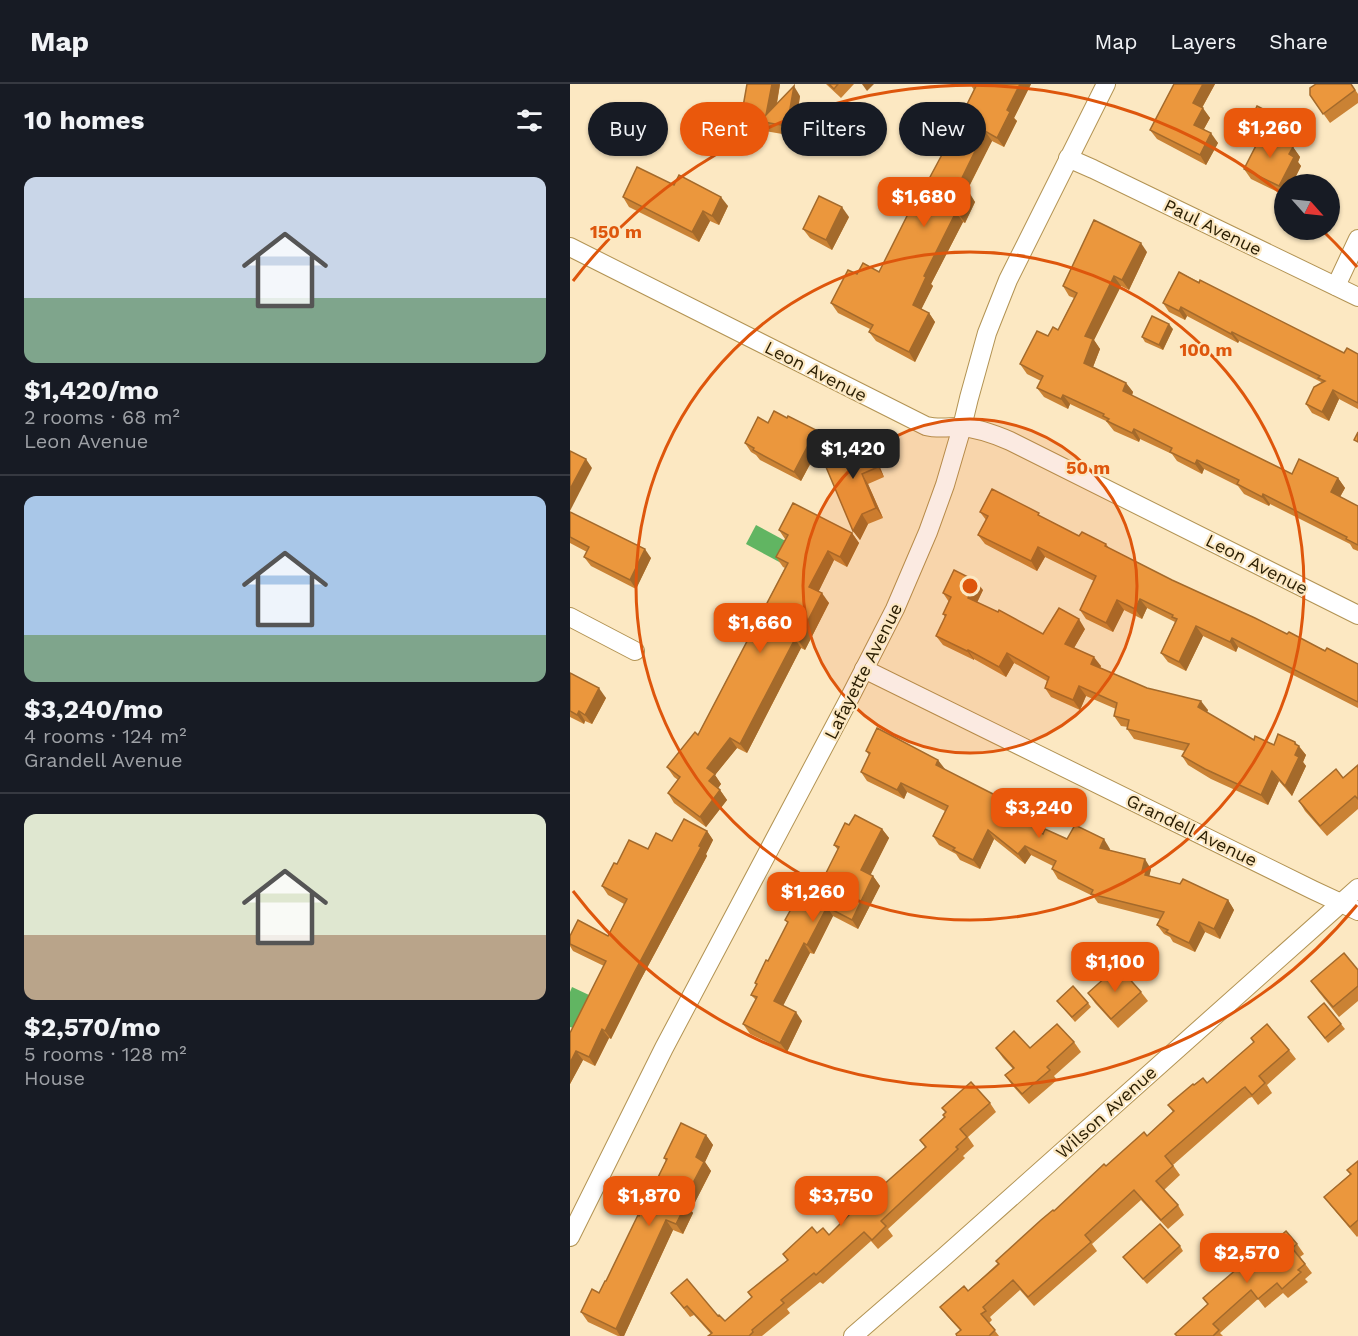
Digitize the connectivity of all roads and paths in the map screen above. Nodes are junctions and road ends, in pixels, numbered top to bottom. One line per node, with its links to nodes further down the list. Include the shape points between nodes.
1 (1106, 84): 2 (street, Lafayette Avenue)
2 (1068, 158): 5 (street, Paul Avenue); 7 (street, Lafayette Avenue, via 1008,280 987,333)
3 (1358, 239): 5 (street)
4 (570, 247): 7 (street, Leon Avenue, via 926,426)
5 (1336, 286): 6 (street, Paul Avenue)
6 (1358, 297)
7 (962, 427): 8 (street, Leon Avenue, via 1010,441); 11 (street, Lafayette Avenue, via 928,532)
8 (1358, 615)
9 (570, 617): 10 (street)
10 (635, 651)
11 (864, 669): 13 (street, Grandell Avenue); 15 (street, Lafayette Avenue, via 664,1048)
12 (1358, 888): 13 (street, Wilson Avenue)
13 (1340, 903): 14 (street, Grandell Avenue); 16 (street, Wilson Avenue)
14 (1358, 910)
15 (570, 1237)
16 (854, 1336)

